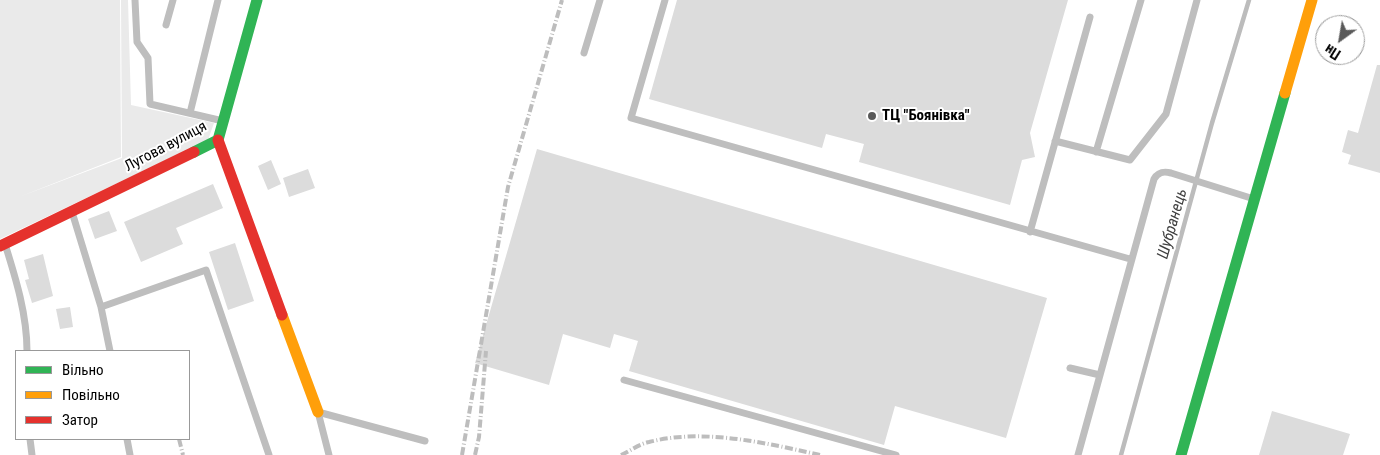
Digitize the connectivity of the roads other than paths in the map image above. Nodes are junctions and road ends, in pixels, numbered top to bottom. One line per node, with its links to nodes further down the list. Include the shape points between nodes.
1 (135, 0): 13 (lane, via 137,42 148,58 150,104)
2 (173, 0): 11 (lane)
3 (218, 0): 13 (lane)
4 (257, 0): 14 (street, Лугова вулиця)
5 (600, 0): 12 (lane)
6 (665, 0): 20 (lane, via 632,118)
7 (1141, 0): 17 (lane)
8 (1197, 0): 17 (lane, via 1166,114 1130,160)
9 (1312, 0): 18 (street)
10 (1090, 17): 16 (lane)
11 (166, 25)
12 (584, 53)
13 (190, 113): 14 (lane)
14 (224, 121): 15 (street, Лугова вулиця)
15 (218, 140): 19 (street, Лугова вулиця); 29 (street)
16 (1055, 141): 17 (lane); 20 (lane)
17 (1096, 152)
18 (1255, 199): 22 (lane, via 1162,172 1154,179); 39 (street)
19 (72, 211): 21 (street, Лугова вулиця); 23 (lane)
20 (1030, 232): 22 (lane)
21 (2, 245): 24 (lane, via 16,277)
22 (1130, 259): 27 (lane)
23 (101, 307): 25 (lane); 35 (lane, via 206,270)
24 (27, 350)
25 (110, 350)
26 (1070, 368): 27 (lane)
27 (1100, 375): 38 (lane)
28 (624, 380): 37 (lane)
29 (318, 412): 32 (lane); 36 (lane)
30 (30, 440): 33 (lane)
31 (127, 440): 34 (lane)
32 (425, 441)
33 (32, 455)
34 (130, 455)
35 (269, 455)
36 (329, 455)
37 (891, 455)
38 (1078, 455)
39 (1181, 455)

